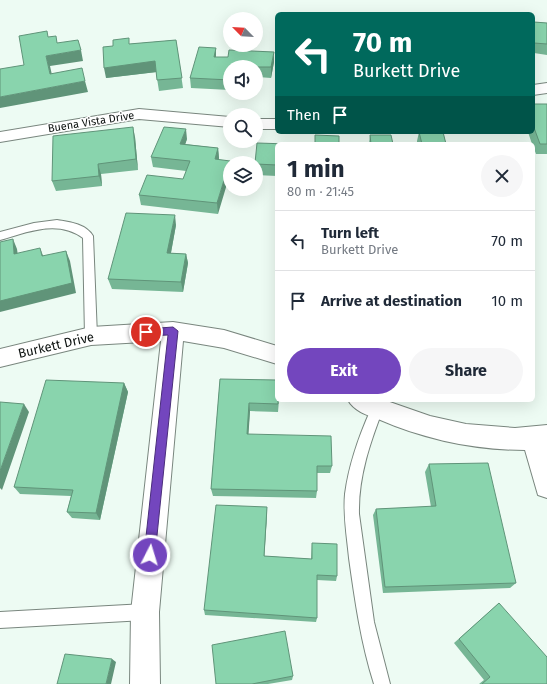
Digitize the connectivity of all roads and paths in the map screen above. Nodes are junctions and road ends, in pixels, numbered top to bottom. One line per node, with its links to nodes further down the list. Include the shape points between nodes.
1 (547, 88): 2 (street)
2 (535, 90)
3 (223, 121): 6 (street, Buena Vista Drive, via 139,114)
4 (263, 124): 5 (street)
5 (275, 124)
6 (0, 136)
7 (0, 236): 9 (lane, via 55,224 69,224 81,229 88,236)
8 (173, 331): 9 (street, Burkett Drive); 10 (street, Burkett Drive, via 224,339); 15 (street)
9 (91, 336): 11 (street, Burkett Drive)
10 (275, 354)
11 (0, 358)
12 (369, 404): 13 (street, via 432,429 479,437); 18 (lane, via 353,487 352,525 373,657)
13 (540, 438): 14 (street)
14 (547, 486)
15 (145, 612): 16 (lane); 17 (street)
16 (0, 620)
17 (145, 684)
18 (382, 684)

